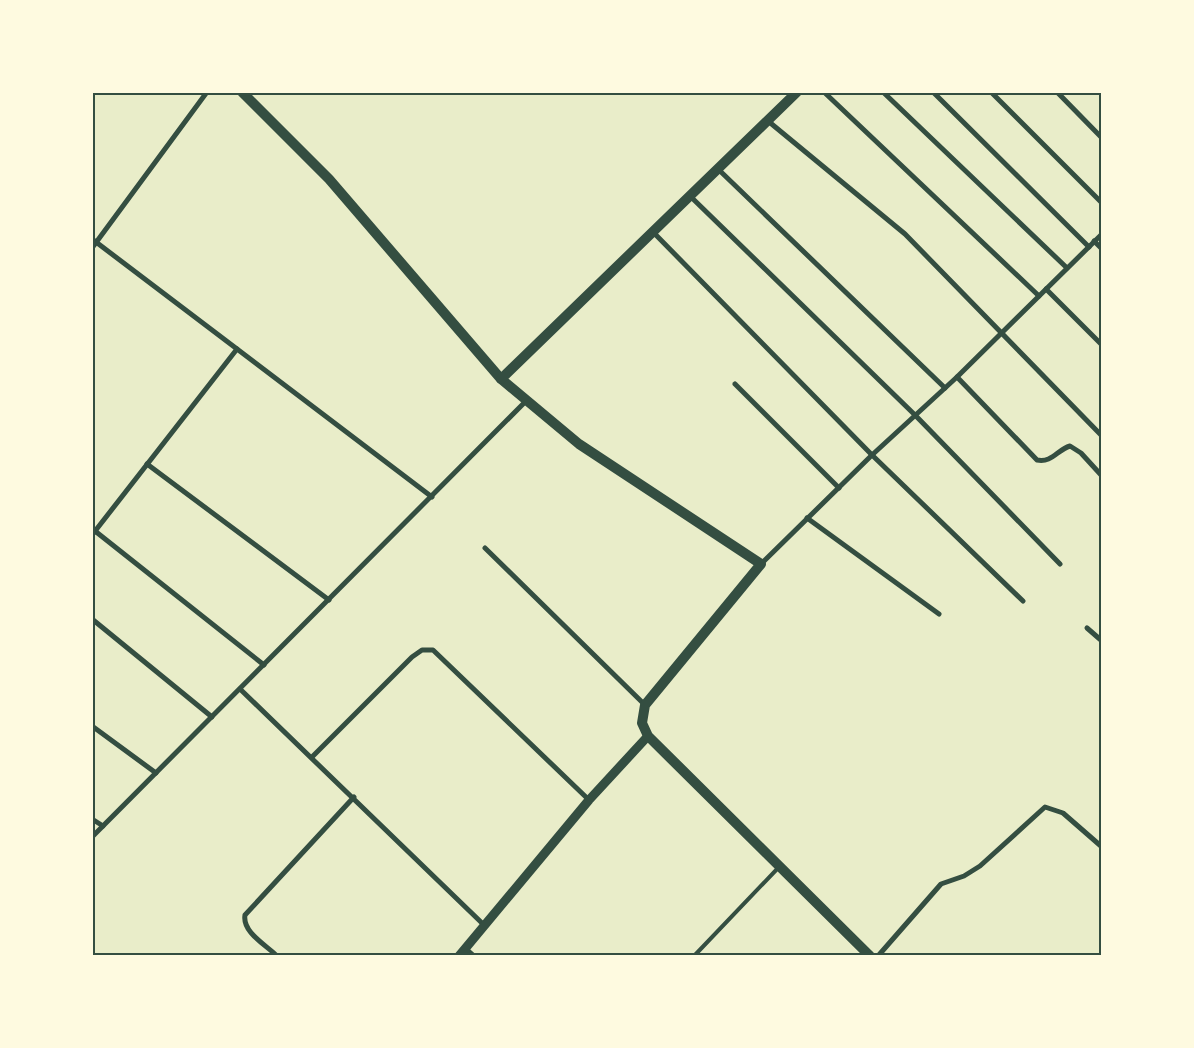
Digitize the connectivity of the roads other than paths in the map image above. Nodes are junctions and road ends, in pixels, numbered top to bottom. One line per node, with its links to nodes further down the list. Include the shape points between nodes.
1 (207, 92): 16 (street)
2 (242, 92): 28 (main road, via 330,179)
3 (798, 92): 9 (main road)
4 (824, 92): 23 (street)
5 (883, 92): 21 (street)
6 (933, 92): 18 (street)
7 (991, 92): 13 (street)
8 (1057, 92): 10 (street)
9 (768, 121): 11 (main road); 24 (street, via 905,234)
10 (1102, 138)
11 (718, 169): 12 (main road); 30 (street)
12 (690, 196): 14 (main road); 32 (street)
13 (1102, 203)
14 (653, 232): 28 (main road); 34 (street)
15 (1102, 234): 17 (street)
16 (95, 241): 19 (street); 26 (street)
17 (1094, 241): 18 (street); 20 (street)
18 (1089, 247): 21 (street)
19 (92, 248)
20 (1102, 249)
21 (1067, 268): 22 (street)
22 (1046, 289): 23 (street); 25 (street)
23 (1039, 296): 24 (street)
24 (1001, 334): 27 (street); 33 (street)
25 (1102, 345)
26 (237, 349): 35 (street); 38 (street)
27 (957, 377): 30 (street); 36 (street, via 1037,460 1044,462 1070,446)
28 (501, 379): 31 (main road)
29 (735, 384): 37 (street)
30 (945, 388): 32 (street)
31 (527, 400): 38 (street); 42 (main road, via 579,444)
32 (916, 415): 34 (street); 43 (street)
33 (1102, 436)
34 (872, 455): 37 (street); 45 (street)
35 (148, 464): 40 (street); 44 (street)
36 (1102, 476)
37 (839, 488): 39 (street)
38 (432, 497): 44 (street)
39 (807, 518): 42 (street); 46 (street)
40 (94, 533): 50 (street)
41 (485, 548): 52 (street)
42 (760, 564): 52 (main road)
43 (1060, 564)
44 (329, 600): 50 (street)
45 (1023, 601)
46 (939, 614)
47 (92, 619): 53 (street)
48 (1087, 628): 49 (street)
49 (1102, 642)
50 (264, 665): 51 (street)
51 (240, 689): 53 (street); 56 (street)
52 (645, 705): 55 (main road, via 642,723)
53 (212, 717): 57 (street)
54 (92, 726): 57 (street)
55 (648, 736): 59 (street); 64 (main road)
56 (312, 757): 58 (street); 59 (street, via 412,657 422,650 433,650)
57 (156, 774): 61 (street)
58 (354, 797): 65 (street); 67 (street, via 245,915 248,930)
59 (589, 800): 65 (street)
60 (92, 819): 61 (street)
61 (103, 826): 62 (street)
62 (92, 837)
63 (1102, 847): 72 (street, via 1063,813 1046,807 980,866 941,884)
64 (780, 866): 70 (lane); 71 (main road)
65 (484, 925): 66 (street)
66 (465, 948): 68 (street); 69 (street)
67 (278, 956)
68 (459, 956)
69 (474, 956)
70 (694, 956)
71 (870, 956)
72 (878, 956)

